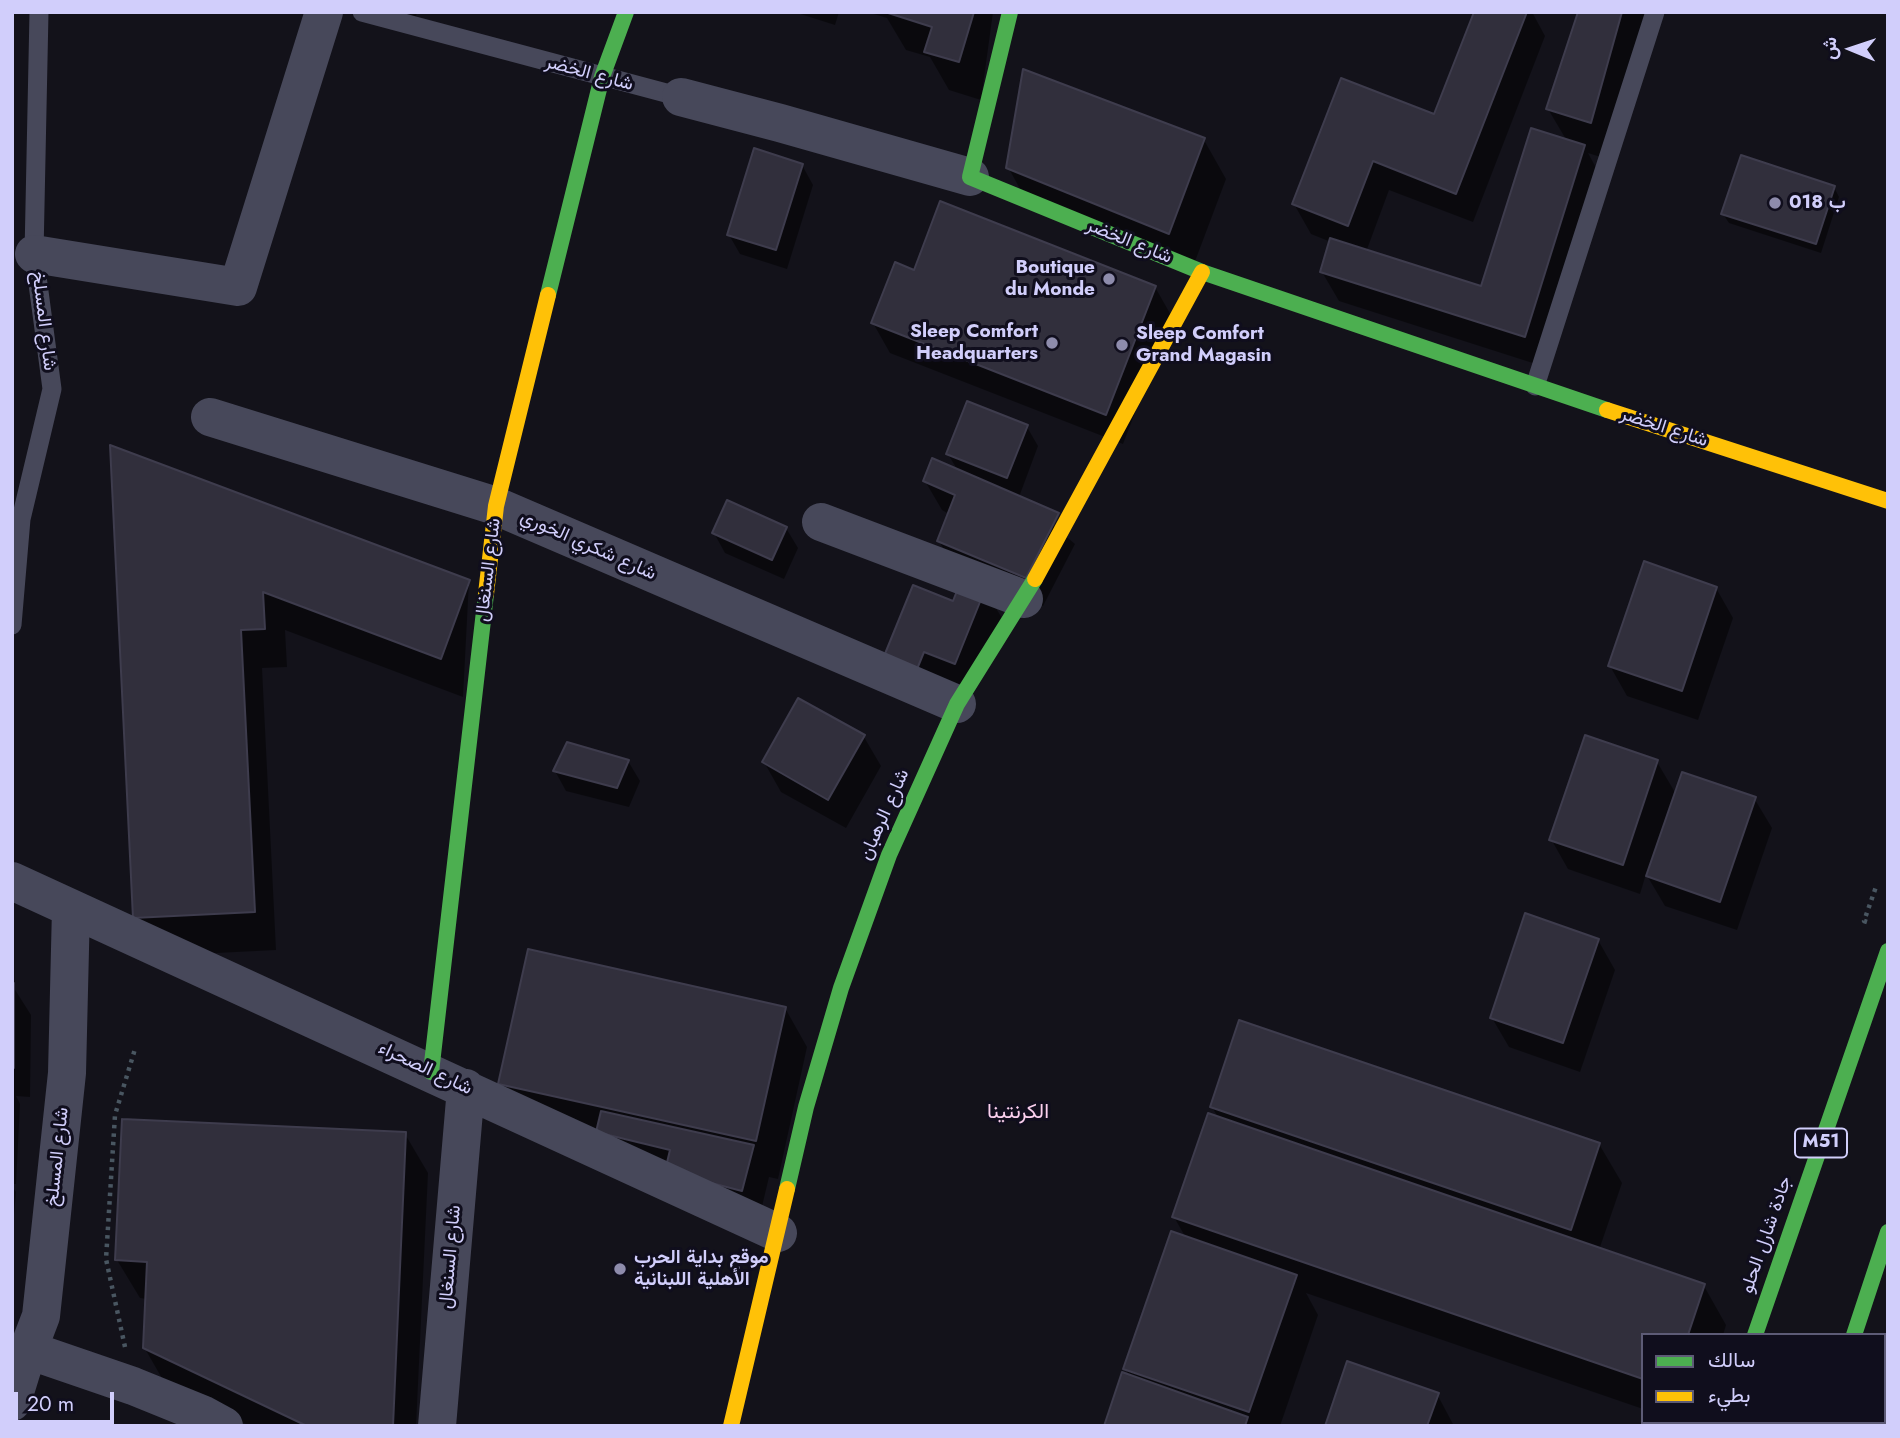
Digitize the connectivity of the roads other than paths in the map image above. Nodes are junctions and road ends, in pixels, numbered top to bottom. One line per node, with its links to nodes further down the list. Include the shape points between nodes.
1 (39, 12): 10 (lane, شارع المسلخ)
2 (324, 12): 10 (street, via 238,287)
3 (362, 12): 7 (lane, شارع الخضر)
4 (626, 12): 7 (main road, شارع السنغال)
5 (1010, 12): 9 (main road)
6 (1655, 12): 12 (lane)
7 (601, 78): 8 (lane, شارع الخضر); 15 (main road, شارع السنغال)
8 (681, 97): 9 (street, شارع الخضر)
9 (970, 177): 11 (main road, شارع الخضر)
10 (34, 254): 18 (lane, شارع المسلخ, via 52,389 21,519)
11 (1202, 272): 12 (main road, شارع الخضر); 17 (main road, شارع الرهبان)
12 (1535, 386): 14 (main road, شارع الخضر)
13 (210, 417): 15 (street, شارع شكري الخوري)
14 (1888, 501)
15 (496, 506): 19 (street, شارع شكري الخوري); 23 (main road, شارع السنغال)
16 (821, 522): 17 (street)
17 (1024, 599): 19 (main road, شارع الرهبان)
18 (12, 625)
19 (957, 704): 26 (main road, شارع الرهبان, via 889,855 841,988 806,1107)
20 (12, 881): 21 (street, شارع الصحراء)
21 (71, 908): 23 (street, شارع الصحراء); 27 (street, شارع المسلخ, via 68,1073)
22 (1888, 951): 28 (main road, جادة شارل الحلو / M51)
23 (431, 1072): 24 (street, شارع الصحراء)
24 (466, 1088): 26 (street, شارع الصحراء); 32 (street, شارع السنغال)
25 (1888, 1231): 29 (main road)
26 (778, 1233): 33 (main road, شارع الرهبان)
27 (27, 1324): 30 (street, شارع المسلخ); 31 (street, via 133,1386)
28 (1756, 1333)
29 (1855, 1333)
30 (12, 1402)
31 (224, 1426)
32 (437, 1426)
33 (731, 1426)

